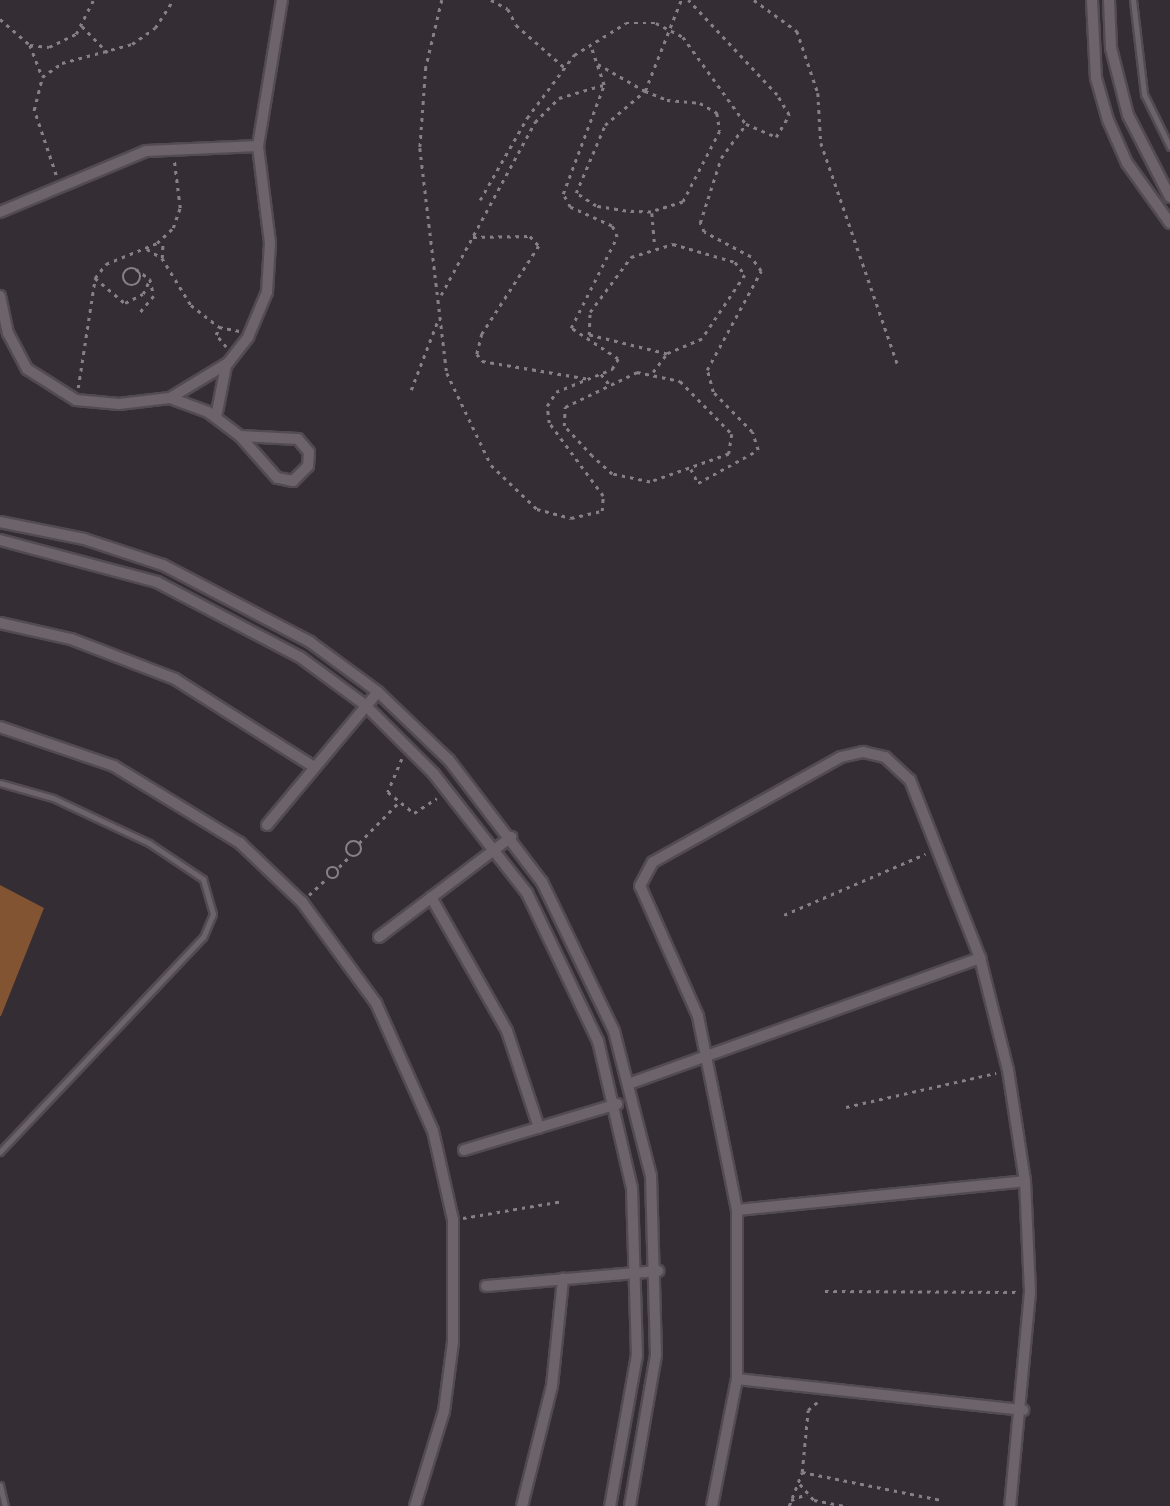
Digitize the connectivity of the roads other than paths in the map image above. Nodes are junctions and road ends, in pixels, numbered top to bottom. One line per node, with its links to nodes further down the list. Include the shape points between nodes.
1 (282, 0): 5 (street)
2 (1092, 0): 9 (street, via 1096,78 1108,120 1128,163)
3 (1109, 0): 7 (street, via 1111,48 1128,115)
4 (1133, 0): 6 (lane, via 1144,94)
5 (258, 146): 8 (street, via 172,146 111,161); 11 (street, via 270,268 248,337)
6 (1170, 147)
7 (1170, 197)
8 (0, 212)
9 (1170, 223)
10 (0, 296): 12 (street, via 8,333 27,369 76,400 119,404)
11 (231, 359): 12 (street); 13 (street)
12 (170, 398): 13 (street)
13 (216, 417): 14 (street)
14 (240, 436): 14 (street, via 277,478 293,481 308,466 309,452 298,439)
15 (0, 522): 18 (street, via 84,539 201,581 275,620)
16 (0, 540): 19 (street, via 119,569 194,598 300,657)
17 (0, 623): 21 (street, via 71,639 175,678)
18 (378, 692): 19 (street); 24 (street, via 449,760)
19 (365, 705): 21 (street); 25 (street)
20 (0, 727): 45 (street, via 114,765 183,802 240,843 302,902 376,1003 408,1066 433,1131 453,1220 453,1342 444,1412)
21 (314, 767): 23 (street)
22 (0, 783): 34 (lane, via 66,803 149,843 203,879 214,914 203,937)
23 (267, 825)
24 (510, 837): 25 (street); 30 (street, via 582,955)
25 (496, 848): 26 (street); 31 (street, via 574,980)
26 (431, 897): 27 (street); 32 (street, via 502,1019)
27 (379, 937)
28 (980, 958): 29 (street); 29 (street, via 904,771 886,757 863,752 841,757 646,868 641,895 680,968); 35 (street, via 1008,1070)
29 (710, 1058): 30 (street); 36 (street)
30 (631, 1083): 37 (street, via 651,1176)
31 (617, 1104): 32 (street); 38 (street)
32 (538, 1128): 33 (street)
33 (464, 1150)
34 (0, 1152)
35 (1025, 1181): 36 (street); 42 (street, via 1030,1292)
36 (737, 1210): 41 (street)
37 (658, 1271): 38 (street); 48 (street, via 652,1397)
38 (639, 1273): 39 (street); 47 (street, via 633,1395)
39 (563, 1279): 40 (street); 46 (street, via 552,1386)
40 (486, 1286)
41 (737, 1379): 42 (street); 49 (street)
42 (1023, 1410): 50 (street)
43 (0, 1485): 44 (lane)
44 (5, 1506)
45 (415, 1506)
46 (522, 1506)
47 (610, 1506)
48 (629, 1506)
49 (712, 1506)
50 (1010, 1506)

